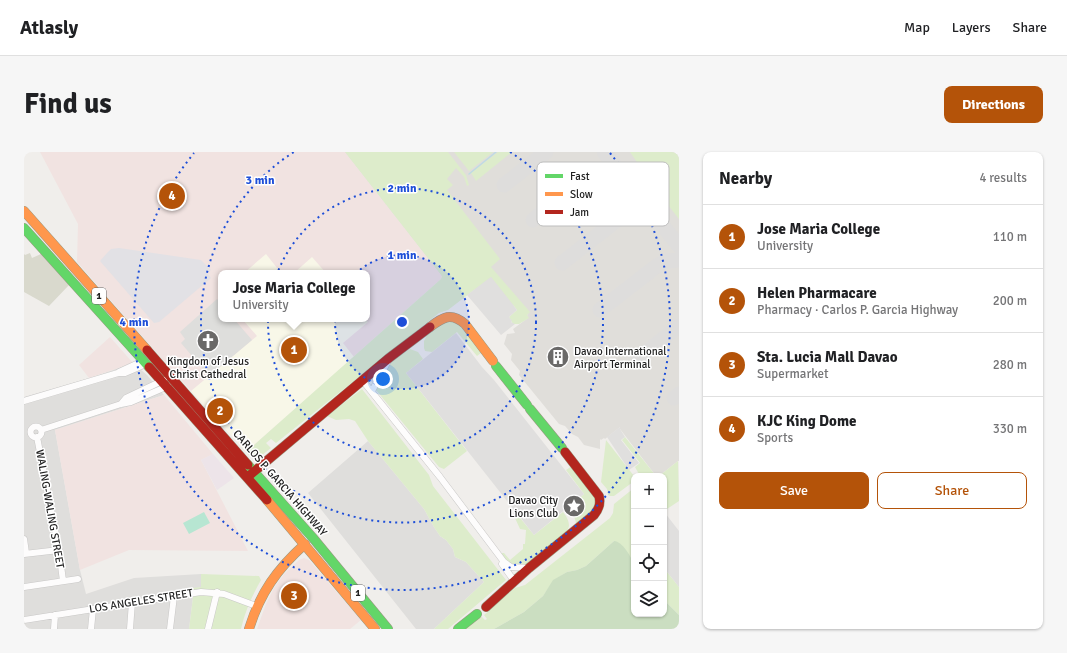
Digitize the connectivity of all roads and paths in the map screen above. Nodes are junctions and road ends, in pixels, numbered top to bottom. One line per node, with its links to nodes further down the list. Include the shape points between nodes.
1 (24, 212): 5 (main road, CARLOS P. GARCIA HIGHWAY / 1)
2 (24, 228): 4 (main road, CARLOS P. GARCIA HIGHWAY / 1)
3 (389, 358): 6 (main road); 8 (street); 19 (main road, via 437,321 449,317 458,318 599,496 600,507 594,515)
4 (144, 362): 7 (main road, CARLOS P. GARCIA HIGHWAY / 1); 9 (street, via 118,373)
5 (171, 378): 7 (street); 13 (main road, CARLOS P. GARCIA HIGHWAY / 1)
6 (363, 381): 8 (street); 13 (main road)
7 (164, 384): 10 (street, via 126,398 121,404); 13 (main road, CARLOS P. GARCIA HIGHWAY / 1)
8 (372, 391): 14 (street)
9 (24, 401)
10 (41, 430): 11 (street, via 36,426); 12 (street)
11 (27, 433): 12 (street)
12 (37, 437): 17 (street, WALING-WALING STREET)
13 (251, 475): 16 (main road, CARLOS P. GARCIA HIGHWAY / 1); 40 (main road, CARLOS P. GARCIA HIGHWAY / 1, via 313,538)
14 (442, 480): 19 (street, via 508,566); 22 (street, via 441,486)
15 (24, 539): 18 (street)
16 (305, 544): 27 (main road, via 277,571); 39 (main road, CARLOS P. GARCIA HIGHWAY / 1)
17 (59, 550): 18 (street); 21 (street, WALING-WALING STREET)
18 (25, 554)
19 (530, 568): 22 (main road)
20 (78, 579): 21 (street)
21 (63, 581): 23 (street)
22 (515, 582): 28 (main road)
23 (24, 587)
24 (217, 592): 25 (street, LOS ANGELES STREET); 27 (street, LOS ANGELES STREET); 37 (street)
25 (174, 596): 26 (street, LOS ANGELES STREET); 36 (street)
26 (132, 602): 29 (street, LOS ANGELES STREET); 35 (street)
27 (256, 606): 38 (main road)
28 (486, 606)
29 (93, 609): 31 (street, LOS ANGELES STREET); 34 (street)
30 (477, 614): 41 (main road)
31 (55, 615): 32 (street, LOS ANGELES STREET); 33 (street)
32 (24, 620)
33 (54, 629)
34 (91, 629)
35 (130, 629)
36 (170, 629)
37 (208, 629)
38 (249, 629)
39 (375, 629)
40 (388, 629)
41 (458, 629)

